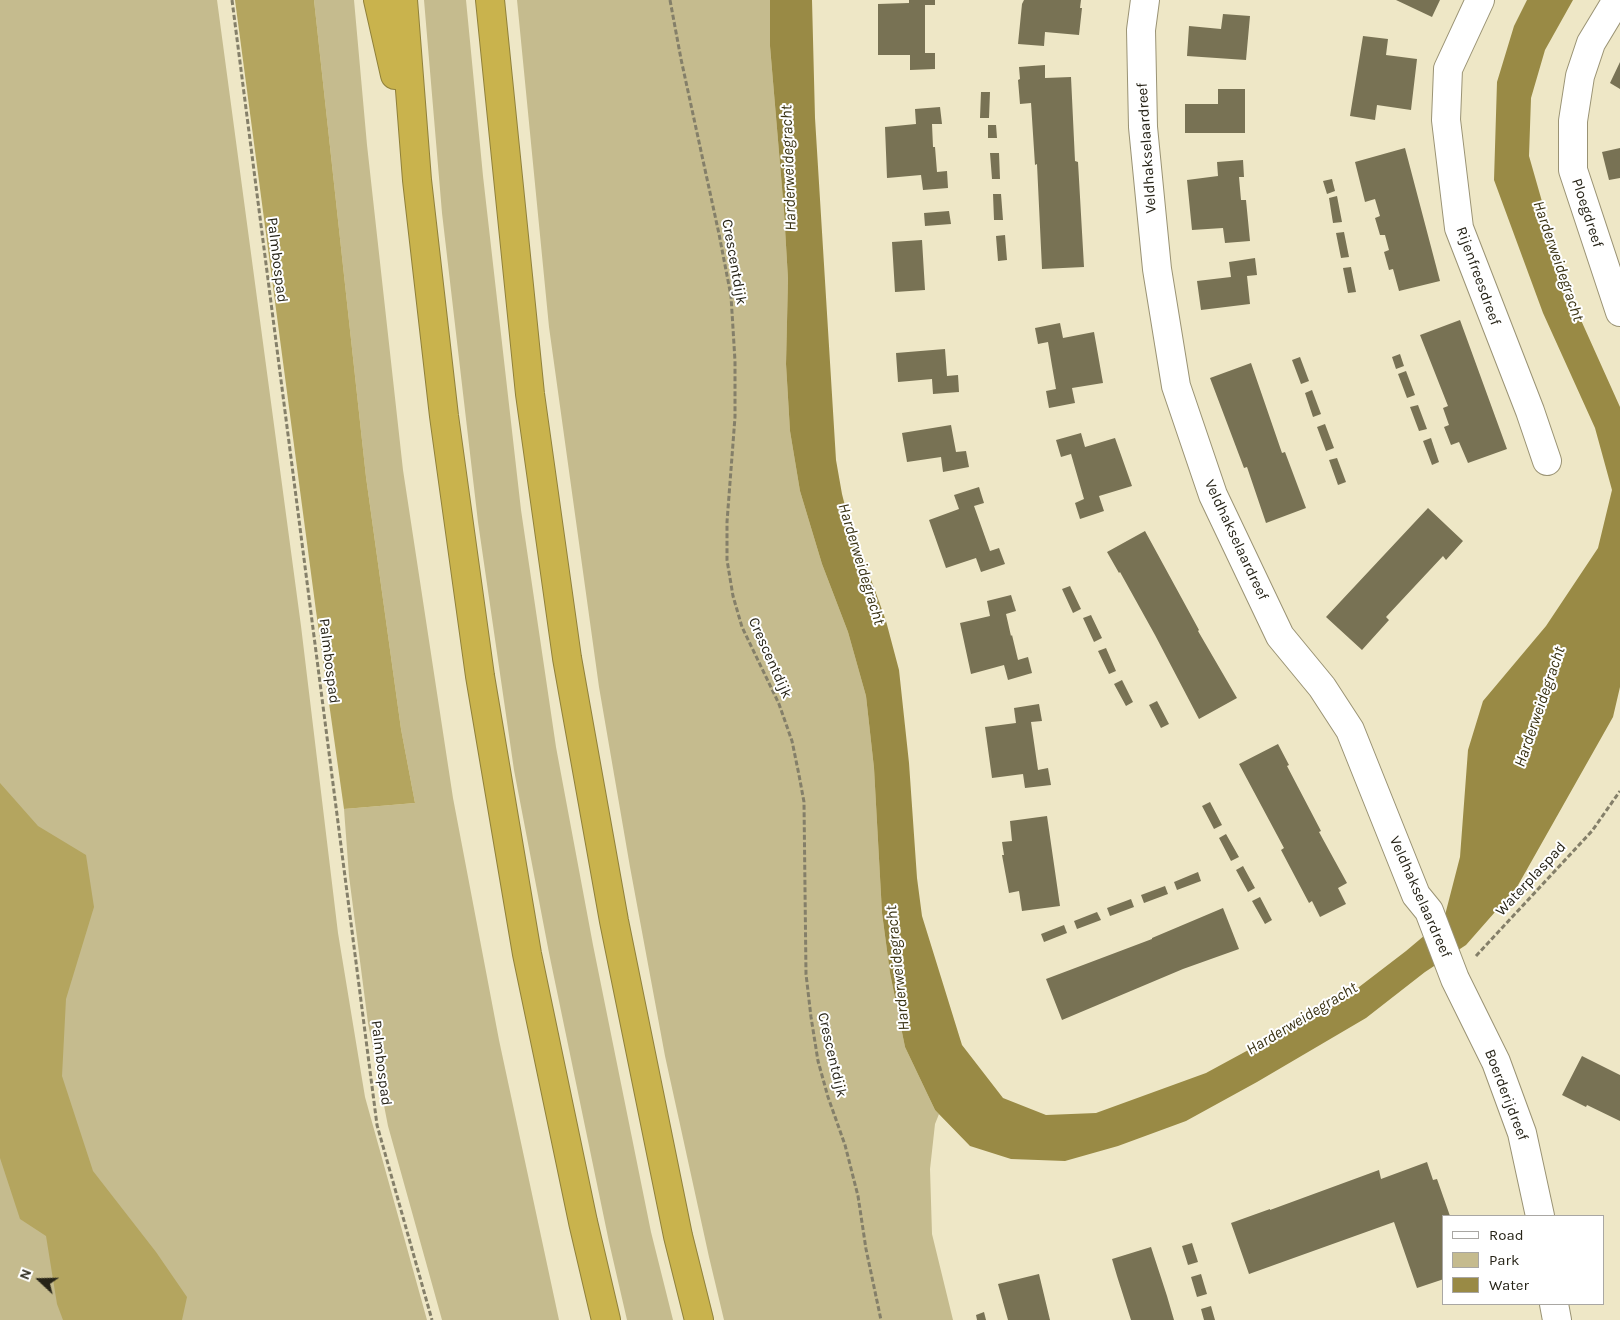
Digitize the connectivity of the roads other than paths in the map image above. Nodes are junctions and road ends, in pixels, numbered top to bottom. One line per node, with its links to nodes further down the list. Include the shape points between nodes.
1 (378, 0): 7 (highway)
2 (403, 0): 7 (highway)
3 (490, 0): 14 (highway, via 530,394 567,658 616,930 678,1236)
4 (1145, 0): 10 (street, Veldhakselaardreef, via 1141,30 1143,128 1157,269 1176,386 1213,495 1280,636 1322,687 1350,730 1416,895 1429,911)
5 (1480, 0): 9 (street, Rijenfreesdreef, via 1448,70 1446,120 1459,228 1530,411)
6 (1617, 0): 8 (street, Ploegdreef, via 1591,43 1580,76 1573,121 1573,170)
7 (417, 180): 13 (highway, via 444,416 480,676 527,954)
8 (1620, 312)
9 (1546, 461)
10 (1454, 979): 11 (street, Boerderijdreef, via 1496,1062 1522,1133)
11 (1540, 1215)
12 (1554, 1305): 15 (street)
13 (606, 1320)
14 (699, 1320)
15 (1557, 1320)

